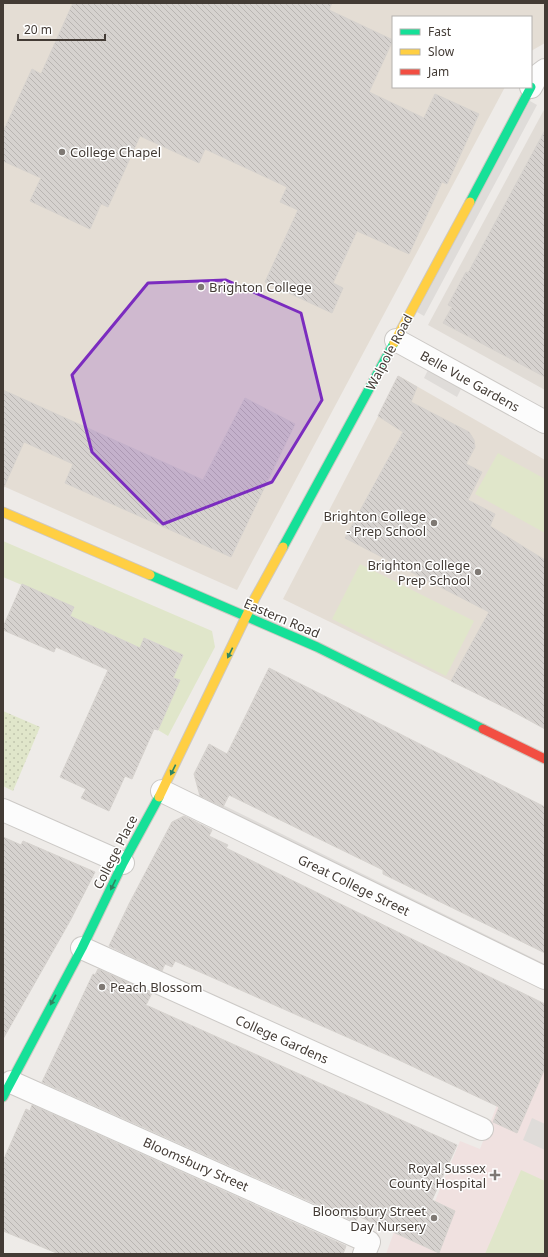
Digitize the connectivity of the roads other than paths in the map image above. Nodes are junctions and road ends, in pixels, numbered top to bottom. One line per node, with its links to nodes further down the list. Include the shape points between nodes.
1 (545, 70): 2 (street, Walpole Road, via 537,76)
2 (532, 85)
3 (530, 88): 4 (street, Walpole Road)
4 (396, 340): 5 (street, Belle Vue Gardens); 7 (street, Walpole Road, via 255,598)
5 (545, 422)
6 (3, 512): 7 (street, Eastern Road)
7 (247, 618): 8 (street, Eastern Road, via 318,647); 9 (street, College Place, one-way to 9)
8 (545, 759)
9 (162, 792): 11 (street, College Place); 13 (street, Great College Street)
10 (3, 810): 11 (street)
11 (123, 863): 12 (street, College Place, one-way to 12)
12 (82, 948): 14 (street, College Place, one-way to 14); 15 (street, College Gardens)
13 (545, 978)
14 (7, 1089): 16 (street, Bloomsbury Street, via 368,1242)
15 (482, 1129)
16 (364, 1254)

